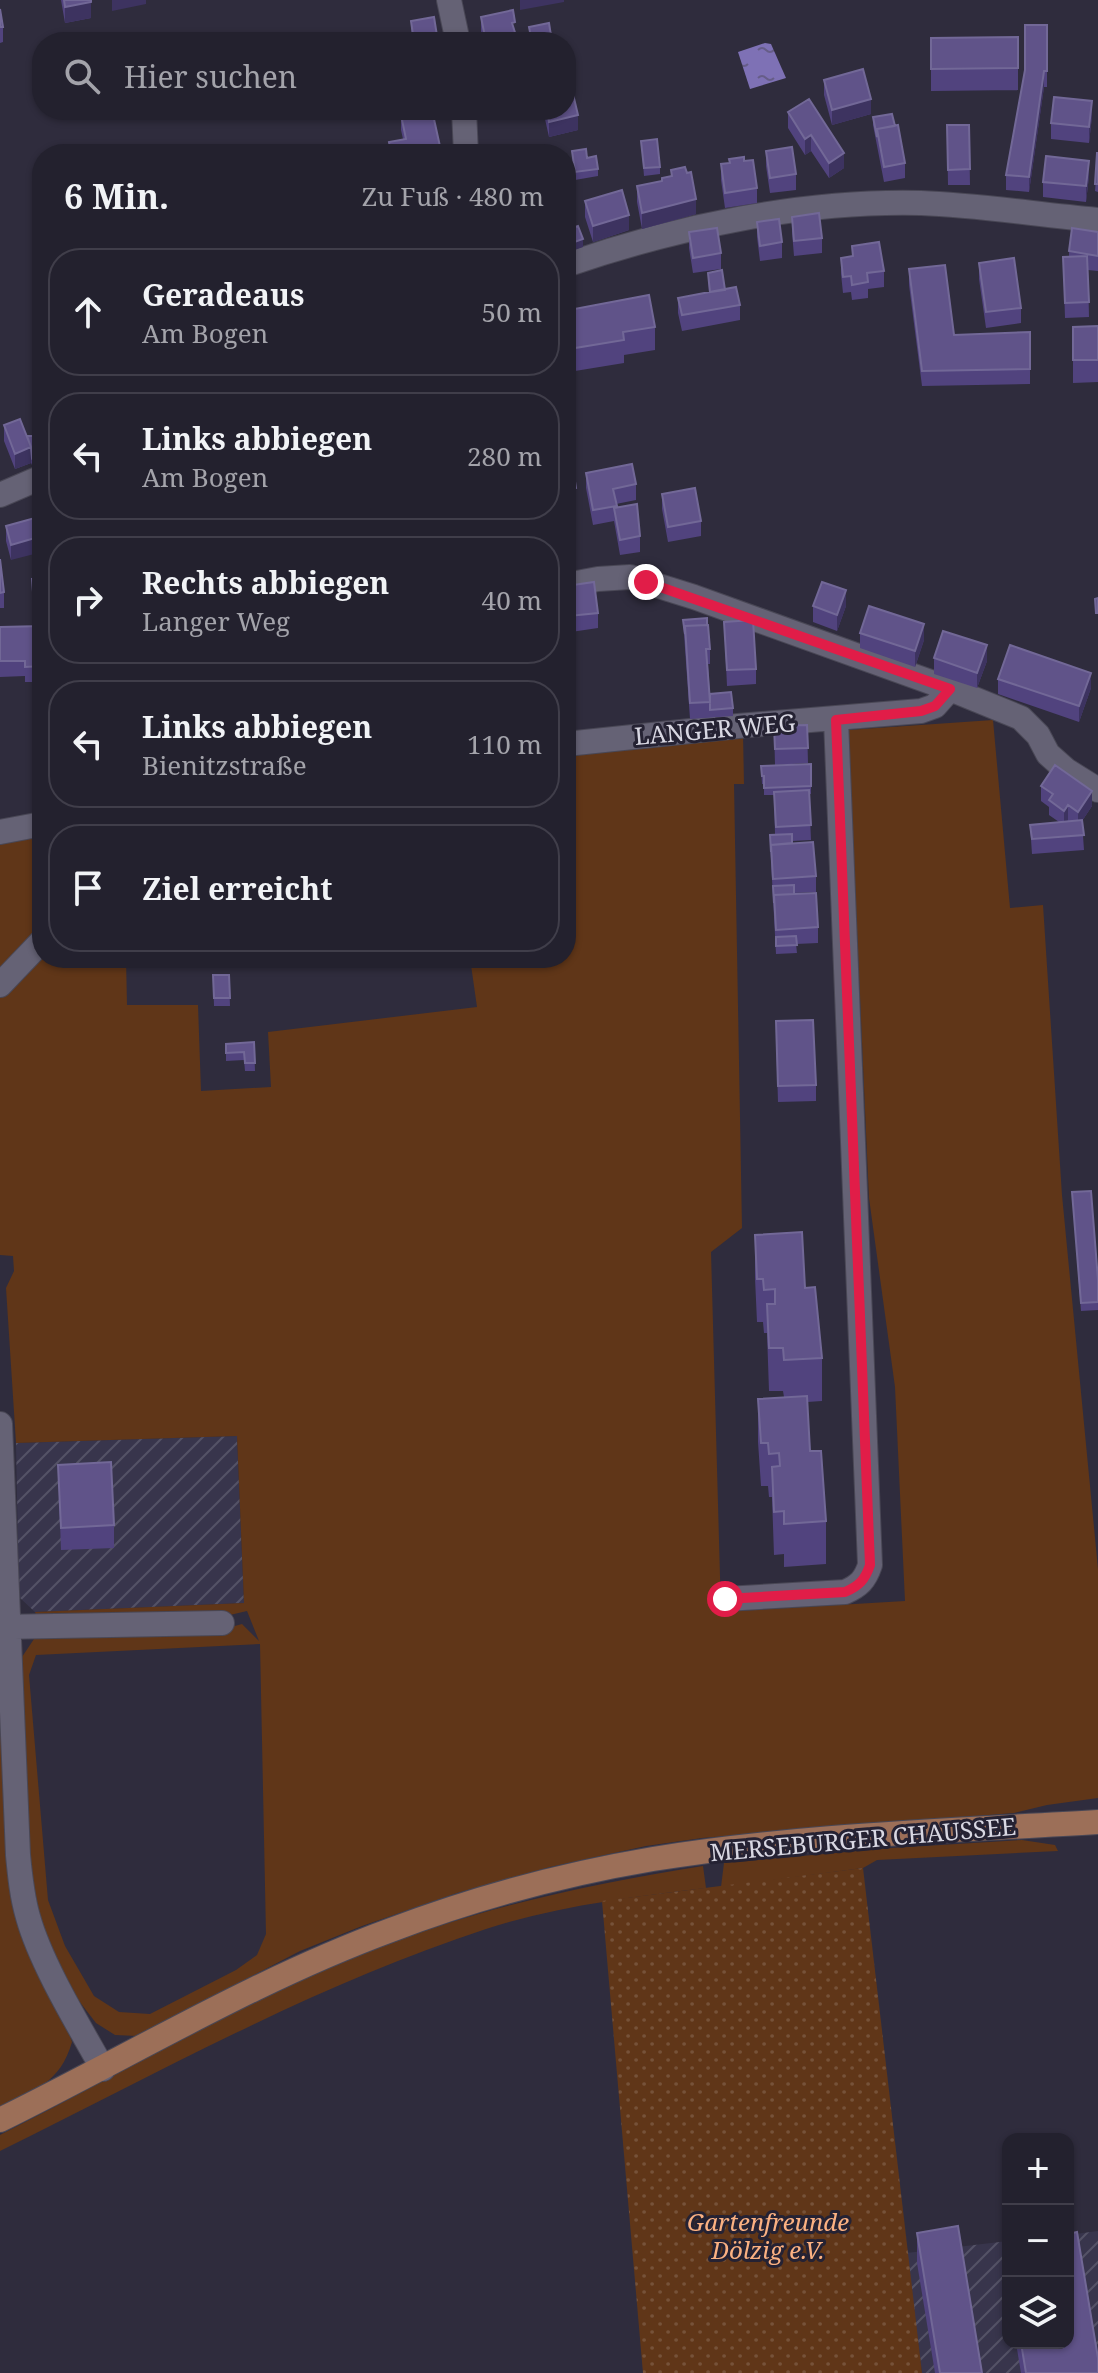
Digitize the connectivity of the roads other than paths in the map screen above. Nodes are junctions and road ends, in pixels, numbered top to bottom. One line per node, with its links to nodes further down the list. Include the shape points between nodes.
1 (449, 0): 2 (street)
2 (456, 32)
3 (464, 120): 4 (street)
4 (466, 144)
5 (1098, 220): 6 (street, via 933,204 873,204 713,225)
6 (576, 262)
7 (32, 481): 8 (street)
8 (0, 495)
9 (576, 583): 10 (street, via 638,579)
10 (950, 689): 11 (street, LANGER WEG, via 935,706 921,711); 13 (street, via 1021,718 1048,754)
11 (836, 720): 12 (street, LANGER WEG); 19 (street, via 870,1565 865,1579 845,1592)
12 (576, 743)
13 (1098, 790)
14 (32, 826): 15 (street)
15 (0, 832)
16 (32, 951): 17 (street)
17 (0, 985)
18 (0, 1424): 21 (street)
19 (725, 1599)
20 (222, 1623): 21 (street)
21 (5, 1628): 23 (street, via 23,1897 42,1953)
22 (1098, 1822): 23 (main road, MERSEBURGER CHAUSSEE, via 712,1851 629,1864 495,1896 390,1930 267,1983)
23 (103, 2069): 24 (main road, MERSEBURGER CHAUSSEE)
24 (0, 2120)

